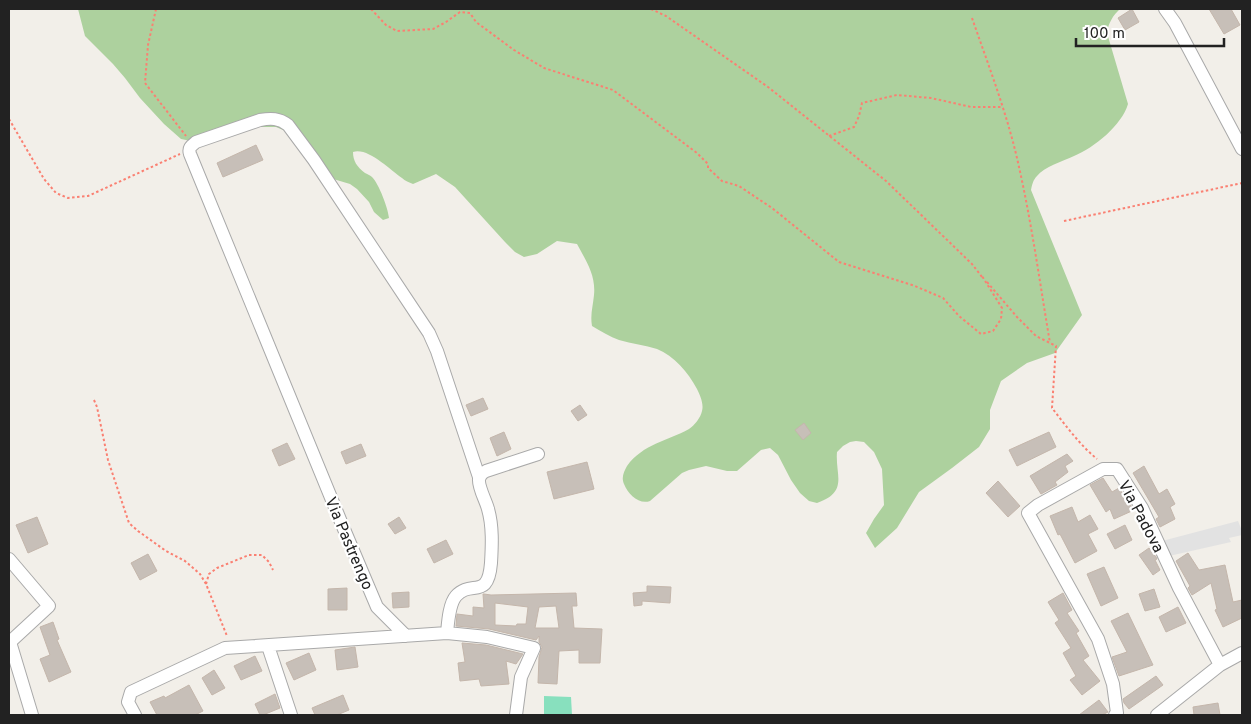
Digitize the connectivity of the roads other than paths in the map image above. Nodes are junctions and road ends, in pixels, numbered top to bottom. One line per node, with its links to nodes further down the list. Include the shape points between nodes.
1 (1165, 9): 2 (street)
2 (1242, 149)
3 (538, 454): 4 (street, via 486,471)
4 (479, 477): 6 (street, via 491,527 489,577 483,586 456,595); 7 (street, Via Pastrengo, via 429,333 288,124 278,119 260,120 196,142 190,147 189,152 377,607)
5 (9, 559): 11 (street, via 49,606 10,642)
6 (447, 633): 7 (street); 14 (street, via 487,637 534,648 521,677)
7 (406, 636): 8 (street)
8 (268, 646): 12 (street, via 225,648 131,692 128,702); 13 (street)
9 (1242, 653): 10 (street)
10 (1220, 664): 15 (street, Via Padova, via 1178,588 1142,508 1116,469 1103,469 1028,513 1098,639 1113,684); 16 (street)
11 (32, 715)
12 (135, 715)
13 (291, 715)
14 (516, 715)
15 (1115, 715)
16 (1157, 715)

